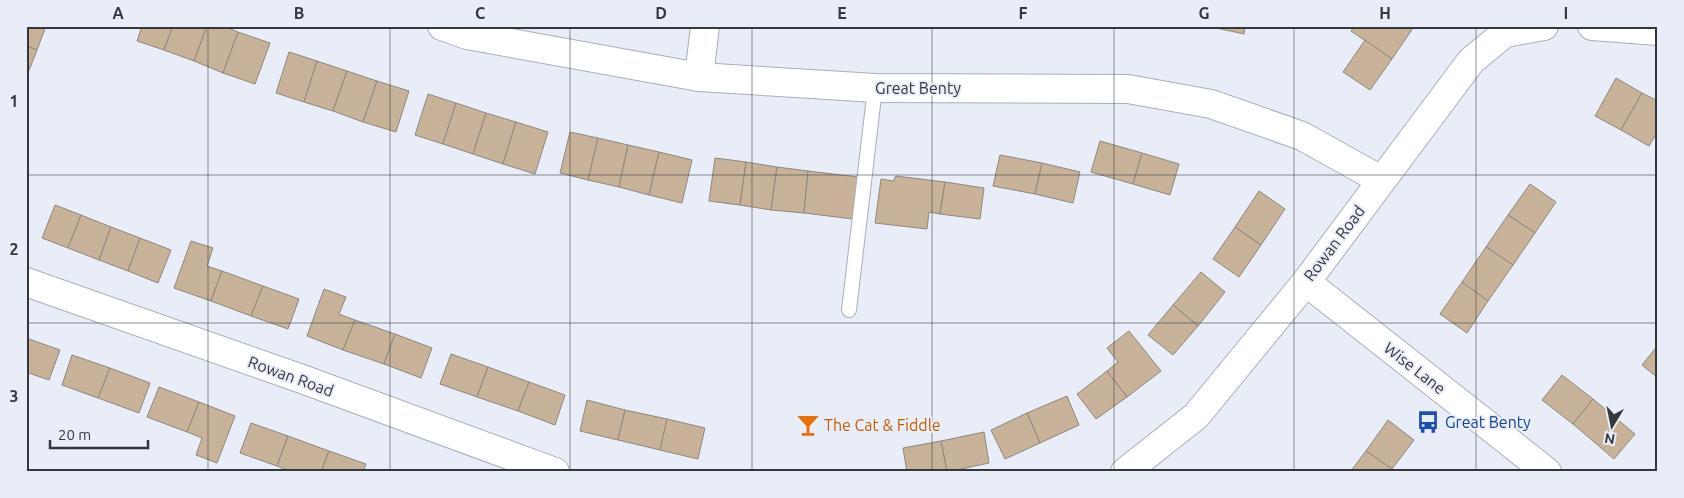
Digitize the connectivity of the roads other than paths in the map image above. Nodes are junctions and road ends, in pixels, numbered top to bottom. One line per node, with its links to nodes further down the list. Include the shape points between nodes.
1 (442, 26): 6 (street, Great Benty, via 467,36)
2 (705, 26): 6 (street)
3 (1544, 26): 8 (street, Rowan Road, via 1505,33 1471,60)
4 (1592, 26): 5 (street)
5 (1658, 31)
6 (699, 77): 7 (street, Great Benty)
7 (875, 88): 8 (street, Great Benty, via 1128,89 1211,104 1302,136); 11 (lane)
8 (1381, 180): 10 (street, Rowan Road)
9 (26, 282): 12 (street, Rowan Road)
10 (1306, 282): 13 (street, Rowan Road, via 1196,416); 14 (street, Wise Lane)
11 (850, 310)
12 (555, 472)
13 (1125, 472)
14 (1547, 472)

